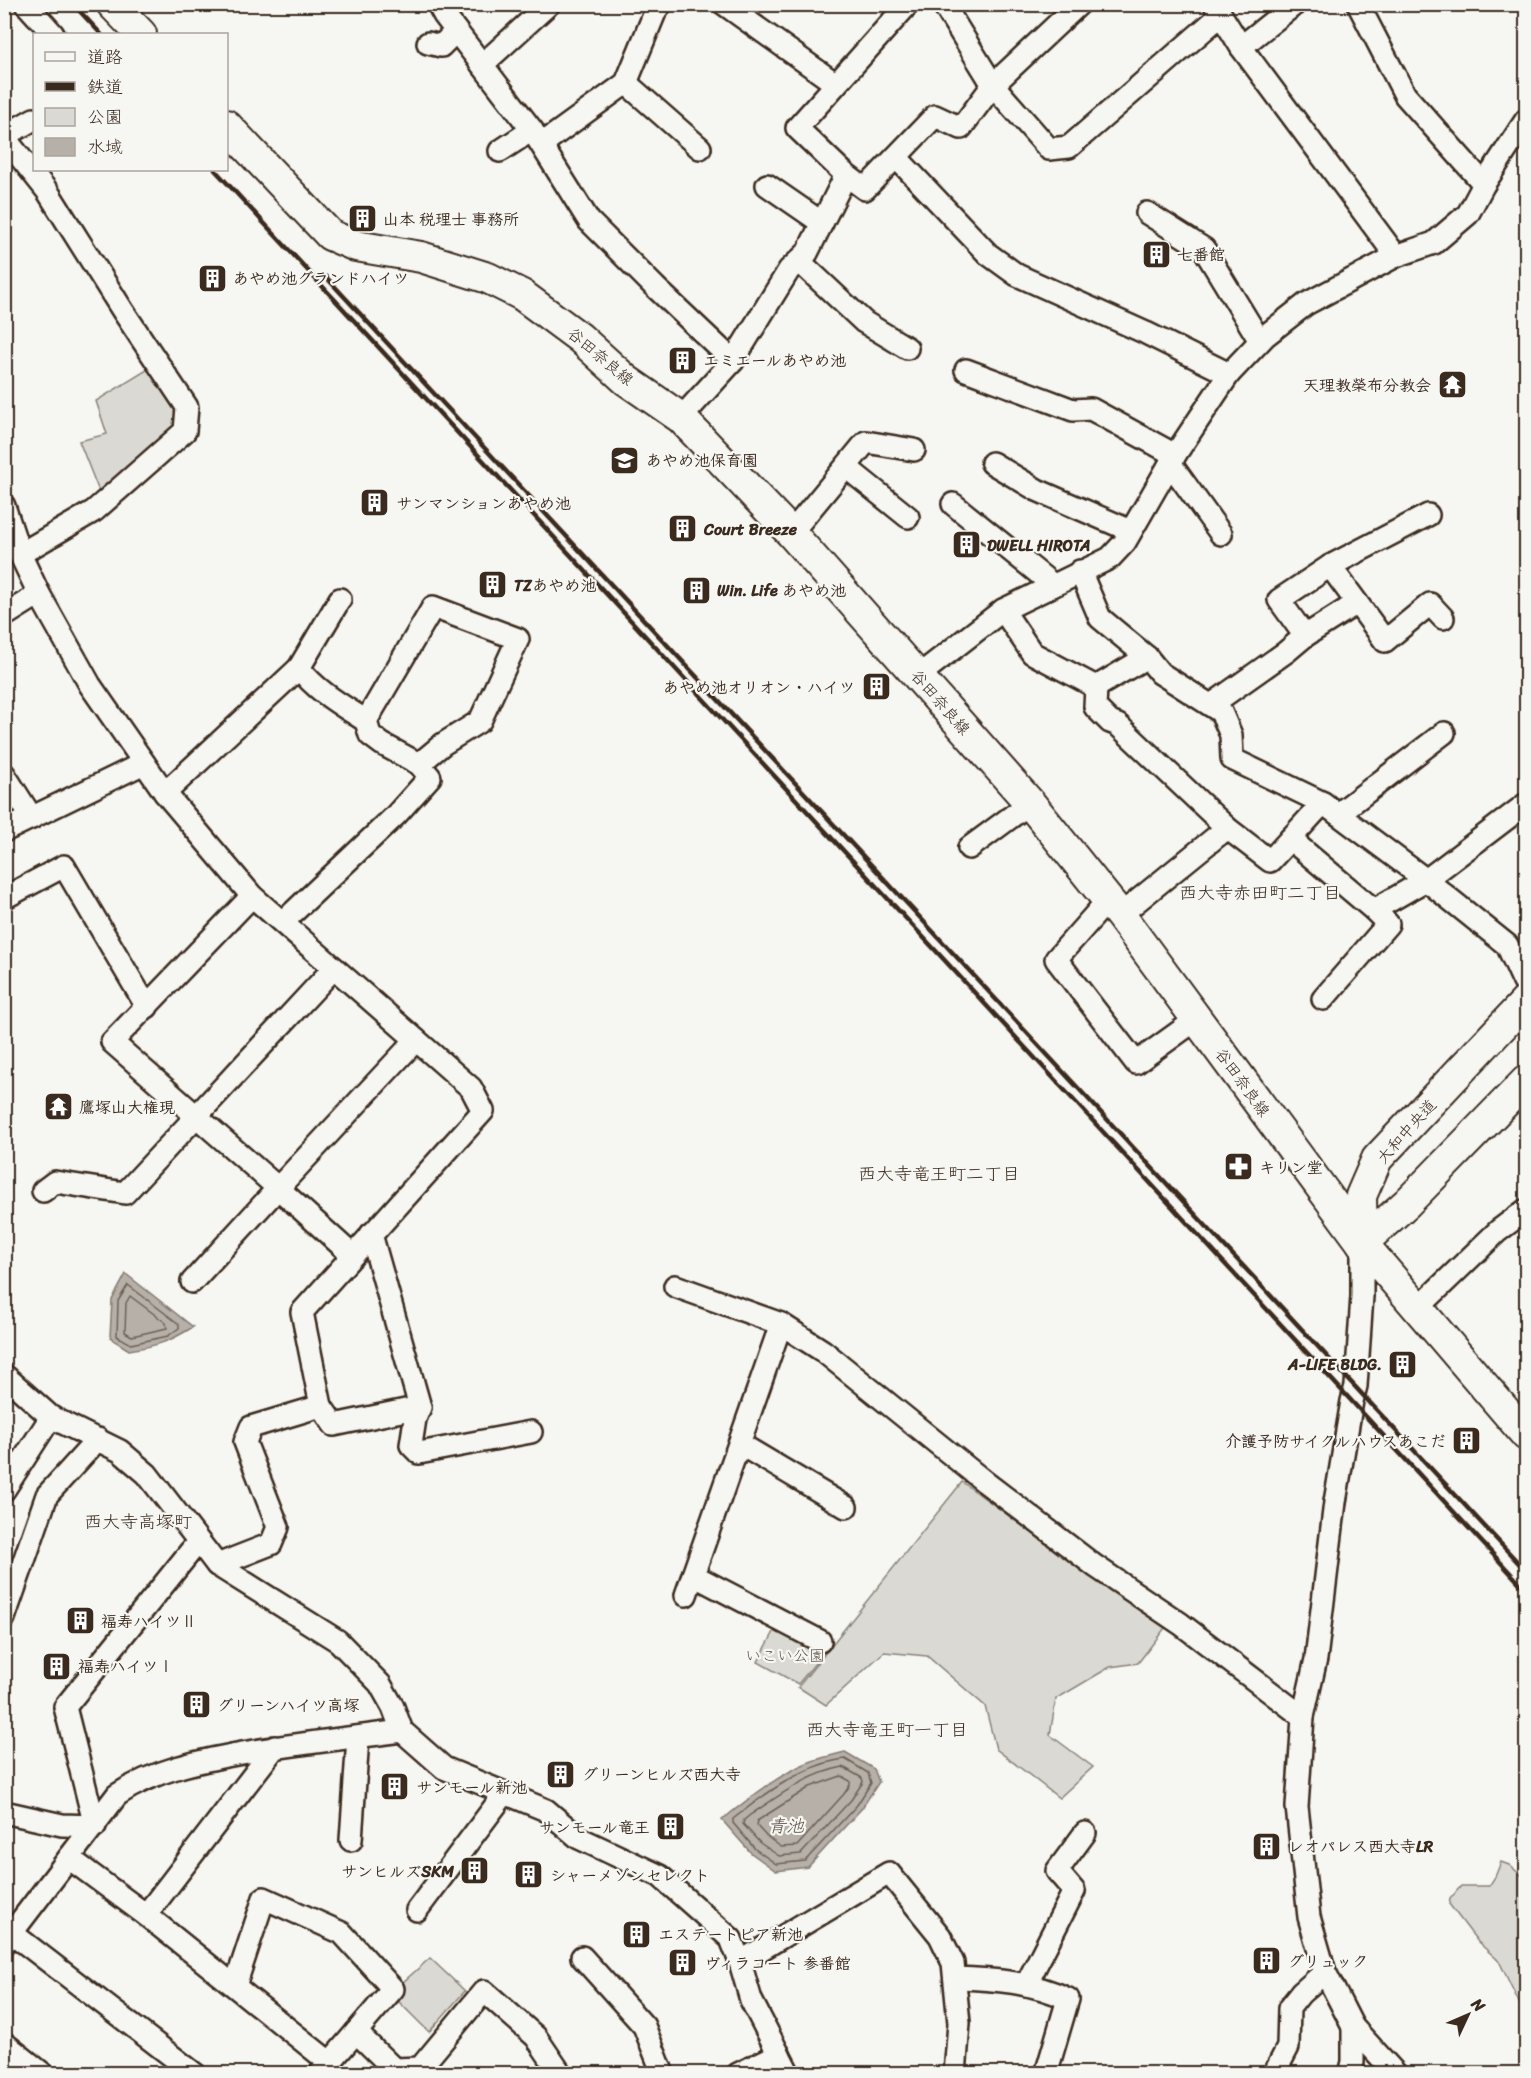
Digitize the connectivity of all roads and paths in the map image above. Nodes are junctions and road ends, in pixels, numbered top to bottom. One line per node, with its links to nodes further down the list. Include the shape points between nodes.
1 (26, 4): 14 (street)
2 (112, 4): 15 (main road)
3 (438, 4): 13 (street)
4 (549, 4): 18 (street)
5 (724, 4): 20 (street)
6 (908, 4): 20 (street)
7 (943, 4): 21 (street)
8 (1079, 4): 21 (street)
9 (1295, 4): 17 (street)
10 (1358, 4): 31 (street, via 1405,95)
11 (656, 6): 19 (street)
12 (1218, 10): 17 (street); 21 (street, via 1070,147 1049,148)
13 (456, 31): 16 (street, via 441,46); 18 (street)
14 (52, 33)
15 (140, 33)
16 (428, 43)
17 (1241, 47): 35 (street)
18 (482, 65): 26 (street)
19 (626, 83): 26 (street); 27 (street)
20 (836, 84): 30 (street, via 797,128)
21 (993, 86): 29 (street, via 961,128 935,116)
22 (33, 119): 25 (street)
23 (1527, 120): 31 (street)
24 (228, 127): 42 (main road, 谷田奈良線, via 330,235 356,246 421,257 505,286 551,315 626,380)
25 (4, 137): 54 (street, via 48,192 187,407 185,431 111,497)
26 (537, 137): 28 (street); 39 (street, via 589,221)
27 (700, 148)
28 (500, 151)
29 (896, 157): 30 (street, via 865,189); 41 (street, via 988,254 1017,275)
30 (846, 175): 34 (street)
31 (1484, 184): 35 (street, via 1468,214 1434,243)
32 (767, 185): 34 (street)
33 (1147, 213): 37 (street, via 1204,249)
34 (822, 223): 36 (street)
35 (1396, 256): 37 (street, via 1306,304)
36 (799, 261): 38 (street, via 864,322); 39 (street, via 789,270)
37 (1260, 341): 41 (street)
38 (907, 348)
39 (733, 361): 42 (street)
40 (966, 370): 44 (street, via 1073,410 1090,409)
41 (1229, 374): 44 (street)
42 (681, 418): 52 (main road, 谷田奈良線)
43 (914, 450): 46 (street, via 866,442)
44 (1173, 459): 51 (street); 53 (street)
45 (992, 463): 51 (street, via 1037,490)
46 (846, 467): 50 (street); 52 (street)
47 (953, 504): 57 (street)
48 (4, 506): 54 (street)
49 (1428, 515): 55 (street)
50 (908, 517)
51 (1131, 531): 56 (street, via 1110,558)
52 (791, 534): 67 (main road, 谷田奈良線)
53 (1221, 534)
54 (20, 554): 58 (street)
55 (1330, 566): 60 (street); 64 (street, via 1279,600)
56 (1080, 572): 57 (street); 65 (street, via 1101,618)
57 (1053, 585): 61 (street)
58 (39, 594): 62 (street); 72 (street, via 90,685)
59 (340, 599): 66 (street)
60 (1357, 603): 63 (street, via 1385,641 1430,604); 64 (street)
61 (1003, 610): 67 (street); 68 (street, via 1032,654)
62 (4, 616)
63 (1443, 618)
64 (1305, 636): 69 (street)
65 (1147, 657): 68 (street); 69 (street, via 1160,673)
66 (299, 668): 70 (street, via 333,700); 75 (street)
67 (918, 676): 76 (main road, 谷田奈良線)
68 (1096, 687): 80 (street, via 1095,706)
69 (1211, 705): 78 (street, via 1221,712 1231,735 1232,759)
70 (366, 721): 73 (street, via 370,735); 73 (street, via 433,607 518,639 480,721)
71 (1444, 733): 78 (street)
72 (144, 763): 75 (street); 79 (street)
73 (419, 764): 89 (street, via 430,777)
74 (4, 774): 79 (street)
75 (165, 793): 85 (street)
76 (1030, 803): 83 (street); 87 (main road, 谷田奈良線)
77 (1527, 804): 84 (street)
78 (1330, 808): 82 (street); 84 (street)
79 (32, 818): 81 (street)
80 (1227, 828): 82 (street, via 1270,861); 87 (street)
81 (4, 831)
82 (1290, 839): 88 (street)
83 (969, 848)
84 (1426, 880): 88 (street); 91 (street, via 1507,945)
85 (252, 896): 89 (street); 93 (street)
86 (4, 898): 93 (street, via 64,866)
87 (1114, 908): 94 (main road, 谷田奈良線); 94 (street, via 1056,959 1136,1063)
88 (1374, 910): 92 (street, via 1388,924)
89 (283, 921): 90 (street)
90 (334, 968): 95 (street); 97 (street)
91 (1525, 992): 102 (main road, 大和中央道, via 1377,1159 1361,1196)
92 (1323, 999)
93 (147, 1007): 97 (street, via 112,1042)
94 (1197, 1019): 102 (main road, 谷田奈良線)
95 (416, 1040): 98 (street); 101 (street, via 471,1088 483,1112)
96 (1527, 1081): 102 (main road)
97 (196, 1117): 98 (street); 99 (street, via 125,1193 55,1182)
98 (278, 1188): 103 (street); 104 (street)
99 (43, 1191)
100 (1527, 1210): 106 (street, via 1498,1231)
101 (371, 1234): 103 (street); 110 (street)
102 (1362, 1243): 106 (main road, 谷田奈良線); 124 (street, via 1356,1386 1335,1502 1316,1659)
103 (352, 1255): 109 (street, via 302,1312)
104 (192, 1282)
105 (675, 1286): 107 (street)
106 (1417, 1309): 113 (main road, 谷田奈良線)
107 (781, 1324): 115 (street); 124 (street, via 824,1351 1095,1566 1181,1624)
108 (4, 1374): 111 (street)
109 (321, 1406): 110 (street, via 334,1425); 119 (street, via 251,1427 245,1442 278,1527 271,1544)
110 (420, 1407): 112 (street, via 411,1445 419,1453)
111 (51, 1417): 114 (street); 116 (street)
112 (531, 1432)
113 (1527, 1435)
114 (98, 1439): 118 (street, via 120,1451 147,1474); 122 (street, via 46,1495)
115 (740, 1444): 117 (street); 120 (street)
116 (4, 1490)
117 (846, 1507)
118 (198, 1542): 119 (street); 130 (street, via 65,1707)
119 (217, 1565): 125 (street, via 338,1641 380,1684)
120 (693, 1575): 121 (street); 123 (street)
121 (687, 1595)
122 (4, 1618)
123 (820, 1641)
124 (1303, 1717): 139 (street, via 1297,1807 1309,1917)
125 (402, 1731): 126 (street); 128 (street, via 444,1768)
126 (358, 1737): 127 (street); 132 (street)
127 (275, 1747): 130 (street, via 191,1762 133,1784 117,1795); 135 (street)
128 (505, 1793): 134 (street); 138 (street, via 546,1810 579,1838 660,1876 732,1939)
129 (4, 1812): 130 (street, via 62,1825)
130 (95, 1826): 133 (street)
131 (1085, 1833): 141 (street, via 1057,1871 1074,1891)
132 (351, 1840)
133 (69, 1858): 135 (street); 136 (street)
134 (417, 1910)
135 (146, 1915): 142 (street)
136 (7, 1934): 149 (street)
137 (582, 1958): 151 (street, via 644,2026)
138 (740, 1962): 140 (street, via 889,1873 940,1936 953,1963); 146 (street, via 751,2000)
139 (1325, 1972): 143 (street); 156 (street, via 1289,2008 1288,2047)
140 (955, 1978): 141 (street); 154 (street, via 959,2024)
141 (1026, 1985): 155 (street, via 1068,1999)
142 (236, 1986): 144 (street, via 264,1898 342,1933 393,1989); 147 (street)
143 (1353, 2027): 157 (street); 158 (street)
144 (356, 2032): 147 (street); 150 (street, via 394,2069 420,2068 484,1990 536,2037)
145 (4, 2043): 148 (street)
146 (779, 2054): 152 (street); 153 (street)
147 (325, 2068)
148 (43, 2073)
149 (195, 2073)
150 (561, 2073)
151 (663, 2073)
152 (738, 2073)
153 (789, 2073)
154 (955, 2073)
155 (1046, 2073)
156 (1274, 2073)
157 (1350, 2073)
158 (1396, 2073)

